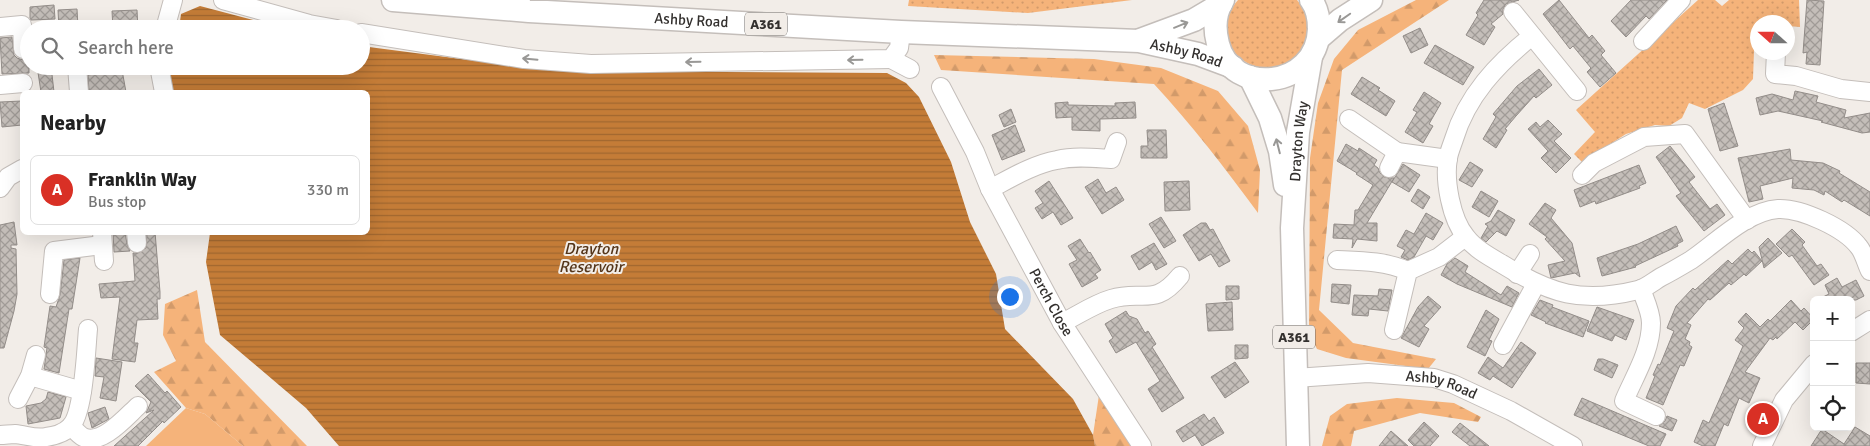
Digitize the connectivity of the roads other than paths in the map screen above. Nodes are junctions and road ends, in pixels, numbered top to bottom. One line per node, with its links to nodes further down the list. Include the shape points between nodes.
1 (173, 0): 9 (street)
2 (223, 0): 10 (street)
3 (393, 0): 13 (main road, Ashby Road / A361, via 539,12)
4 (1311, 0): 18 (main road, A361, via 1319,20)
5 (1371, 0): 18 (main road, one-way to 18, via 1340,20)
6 (1681, 0): 17 (street)
7 (1222, 2): 16 (main road, Ashby Road / A361, one-way to 7, via 1194,20); 22 (main road, A361, via 1216,15 1215,32 1219,48)
8 (1513, 12): 15 (street)
9 (167, 20)
10 (295, 20)
11 (20, 26): 12 (street)
12 (0, 27)
13 (902, 32): 16 (main road, Ashby Road / A361); 19 (street, via 899,48)
14 (370, 34): 19 (street, one-way to 14, via 591,64 524,59)
15 (1532, 36): 30 (street); 34 (street, via 1497,66 1472,98 1458,124)
16 (1139, 41): 22 (main road, Ashby Road / A361, via 1198,54)
17 (1643, 41)
18 (1315, 47): 22 (main road, A361, via 1300,69 1284,78 1267,80); 38 (main road, Drayton Way / A361, via 1298,132)
19 (892, 59): 21 (street)
20 (1776, 60): 31 (street, via 1775,74)
21 (910, 68)
22 (1241, 72): 38 (main road, Drayton Way / A361, one-way to 22, via 1280,151 1270,118)
23 (78, 75): 28 (street)
24 (161, 75): 29 (street)
25 (23, 83): 26 (street)
26 (0, 85)
27 (941, 87): 36 (street, Perch Close, via 975,152)
28 (79, 90)
29 (164, 90)
30 (1576, 92)
31 (1870, 92)
32 (1349, 119): 34 (street, via 1393,160)
33 (1117, 142): 36 (street, via 1111,159 1056,160 1029,169)
34 (1448, 159): 39 (street, via 1448,191 1454,215)
35 (1582, 175): 37 (street, via 1594,163 1644,137 1685,134)
36 (990, 189): 52 (street, Perch Close)
37 (1747, 220): 40 (street, via 1759,213 1778,209 1795,210); 49 (street, via 1690,261)
38 (1292, 228): 60 (main road, Drayton Way / A361)
39 (1465, 237): 45 (street); 47 (street)
40 (1864, 242): 44 (street)
41 (103, 246): 50 (street, via 54,251)
42 (1530, 254): 45 (street)
43 (1337, 260): 47 (street, via 1396,266)
44 (1870, 271)
45 (1517, 274): 48 (street)
46 (1180, 276): 52 (street, via 1161,294 1111,299)
47 (1406, 279): 55 (street)
48 (1536, 284): 49 (street, via 1585,297); 56 (street)
49 (1641, 289): 64 (street, via 1651,322 1649,339 1624,402)
50 (50, 294)
51 (1870, 320): 54 (street)
52 (1062, 323): 68 (street, Perch Close)
53 (88, 329): 61 (street)
54 (1855, 329)
55 (1394, 330)
56 (1503, 345)
57 (36, 355): 59 (street)
58 (1810, 368): 71 (street, via 1784,400)
59 (30, 376): 61 (street); 62 (street)
60 (1295, 378): 69 (main road, Drayton Way / A361); 70 (street, Ashby Road, via 1368,372 1434,378 1511,411)
61 (82, 391): 65 (street, via 78,414)
62 (18, 399)
63 (138, 406): 65 (street, via 106,436 94,440 83,437)
64 (1656, 416)
65 (71, 426): 67 (street, via 58,434)
66 (0, 435): 67 (street, via 16,434)
67 (27, 442)
68 (1142, 446)
69 (1298, 446)
70 (1573, 446)
71 (1762, 446)

